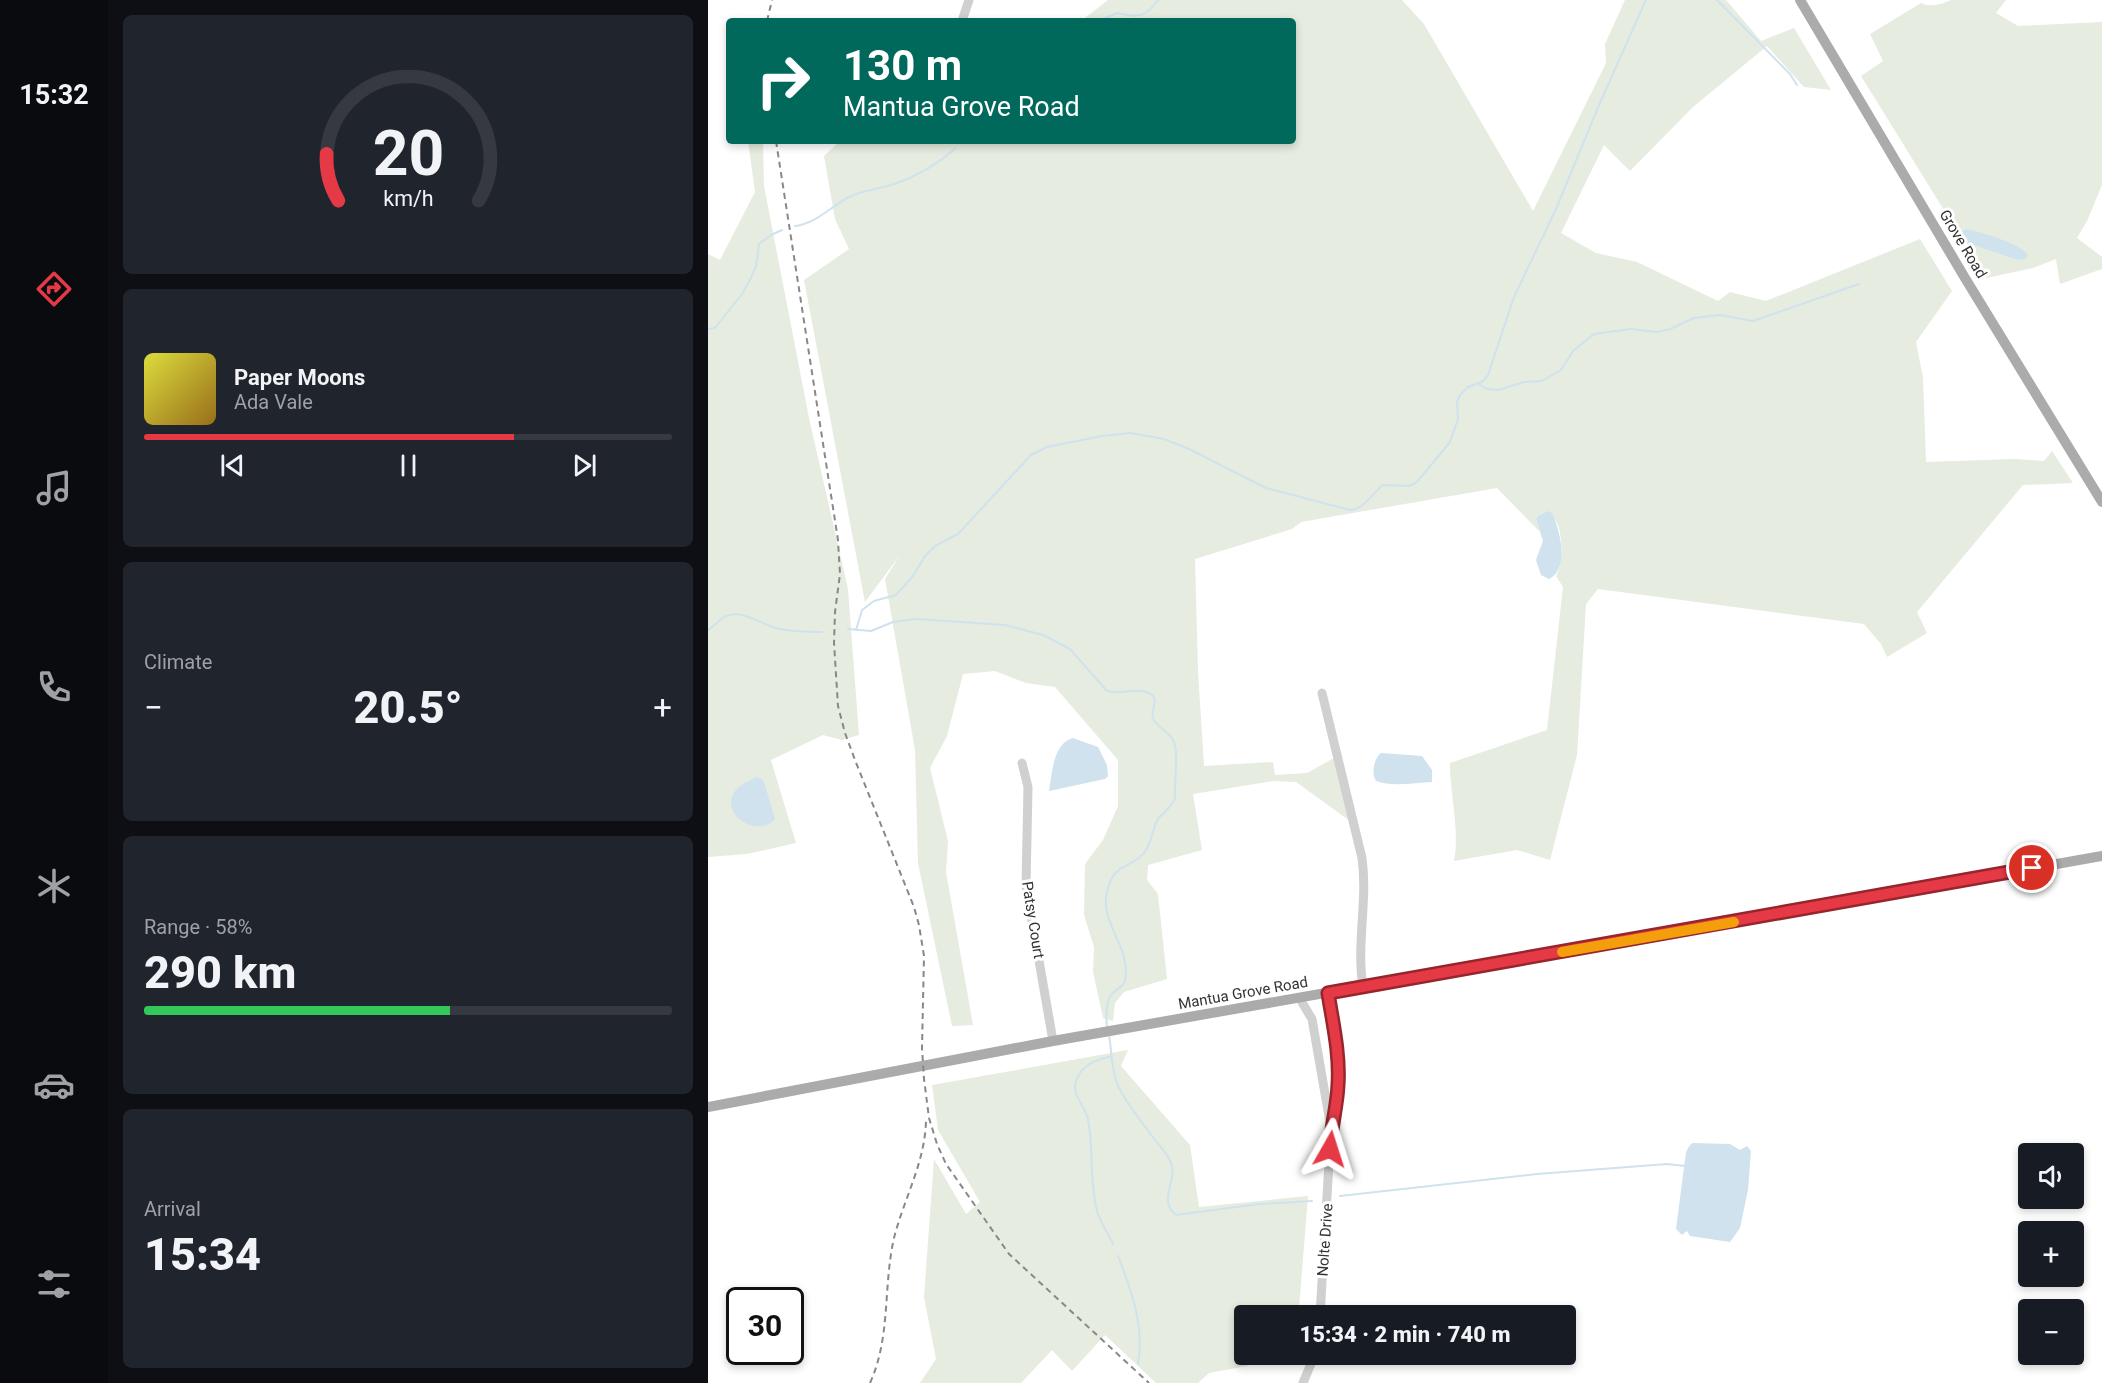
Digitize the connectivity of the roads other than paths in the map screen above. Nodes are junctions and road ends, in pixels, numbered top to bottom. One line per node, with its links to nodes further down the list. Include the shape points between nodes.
1 (969, 0): 3 (street)
2 (1800, 0): 4 (main road, Grove Road)
3 (963, 18)
4 (2102, 502)
5 (1322, 693): 8 (street, via 1365,878 1360,970)
6 (1022, 763): 11 (street, Patsy Court, via 1028,787 1026,886)
7 (2102, 856): 8 (main road, Mantua Grove Road)
8 (1363, 987): 9 (main road, Mantua Grove Road)
9 (1328, 993): 10 (main road, Mantua Grove Road); 13 (street, Nolte Drive, via 1339,1065 1337,1106)
10 (1300, 999): 11 (main road, Mantua Grove Road); 13 (street, Nolte Drive, via 1312,1019)
11 (1053, 1041): 12 (main road, Mantua Grove Road)
12 (708, 1107)
13 (1331, 1128): 14 (street, Nolte Drive)
14 (1321, 1305)
15 (1310, 1365): 16 (street)
16 (1303, 1383)

